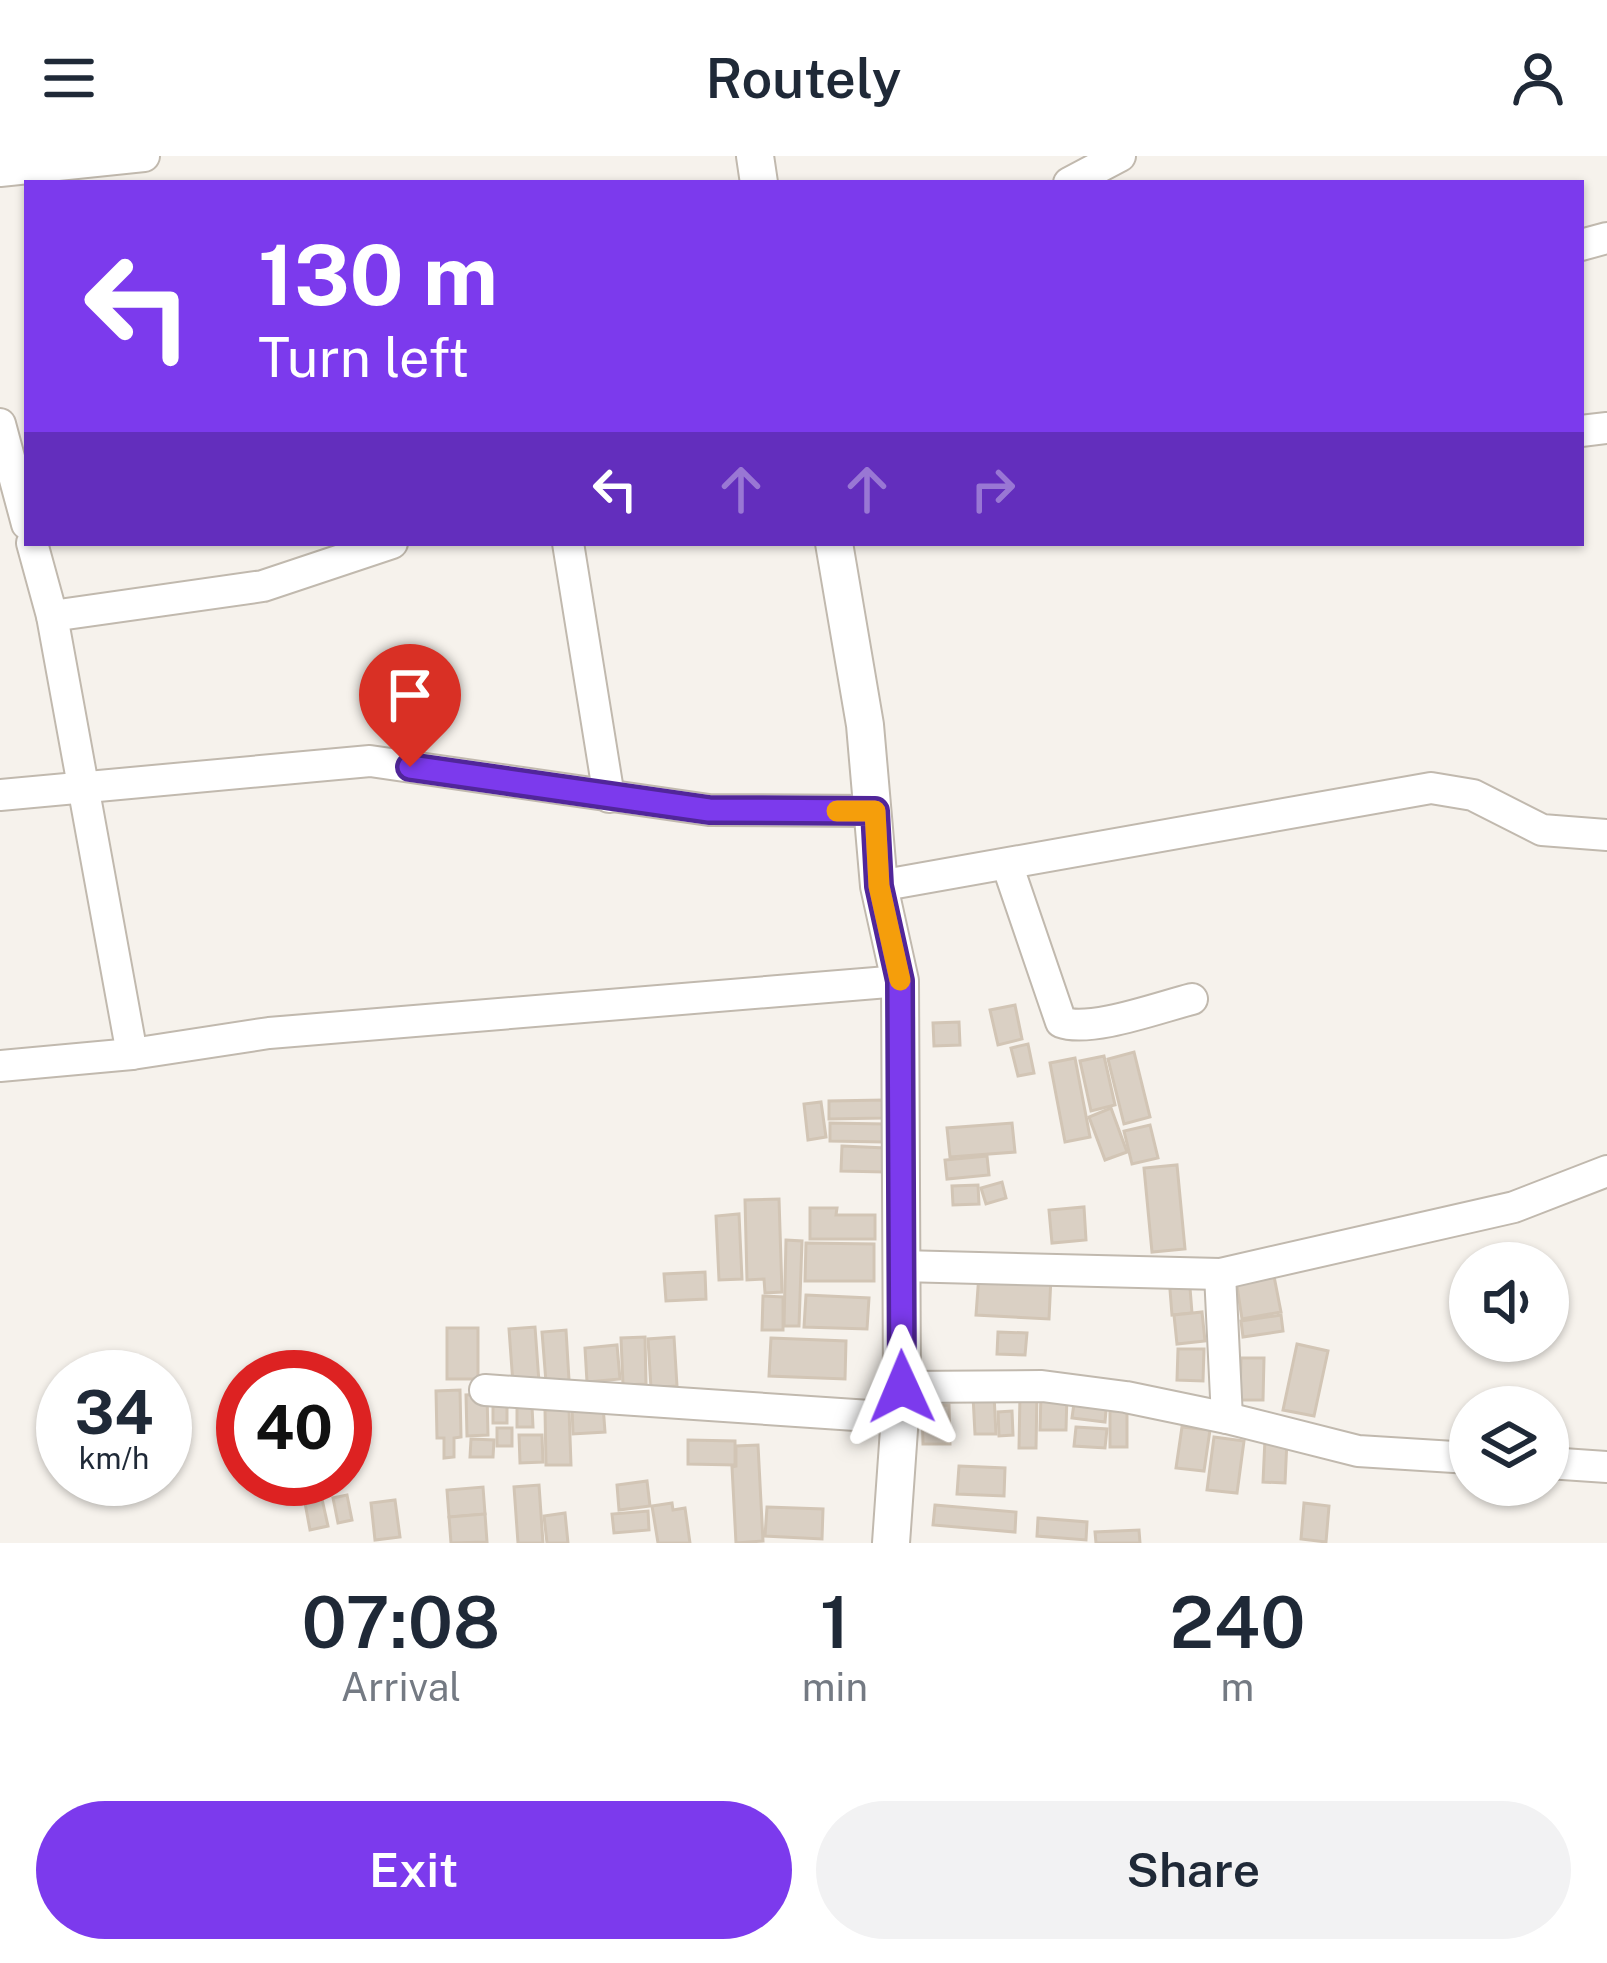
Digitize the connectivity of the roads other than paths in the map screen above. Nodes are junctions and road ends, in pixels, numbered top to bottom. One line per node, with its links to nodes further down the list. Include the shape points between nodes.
1 (145, 156): 3 (street)
2 (1120, 156): 4 (street)
3 (0, 171)
4 (1076, 180)
5 (0, 424): 6 (street)
6 (13, 462): 7 (street)
7 (24, 511)
8 (33, 546): 12 (street)
9 (383, 546): 12 (street, via 263,586)
10 (568, 546): 15 (street)
11 (835, 546): 16 (street)
12 (52, 616): 13 (street)
13 (84, 787): 14 (street); 15 (street, via 370,760); 22 (street)
14 (0, 795)
15 (609, 797): 16 (street, via 709,810)
16 (875, 811): 19 (street)
17 (1607, 835): 18 (street, via 1542,830 1473,795 1431,788)
18 (1007, 865): 19 (street); 21 (street, via 1061,1022 1094,1023)
19 (879, 886): 20 (street)
20 (900, 981): 22 (street, via 269,1033); 25 (street)
21 (1192, 999)
22 (132, 1054): 23 (street)
23 (0, 1066)
24 (1607, 1172): 26 (street, via 1514,1207)
25 (901, 1267): 26 (street); 28 (street)
26 (1220, 1274): 29 (street)
27 (485, 1390): 28 (street)
28 (901, 1402): 29 (street, via 1042,1386); 33 (street)
29 (1227, 1418): 30 (street, via 1358,1451)
30 (1449, 1457)
31 (1569, 1464): 32 (street)
32 (1607, 1467)
33 (891, 1543)

